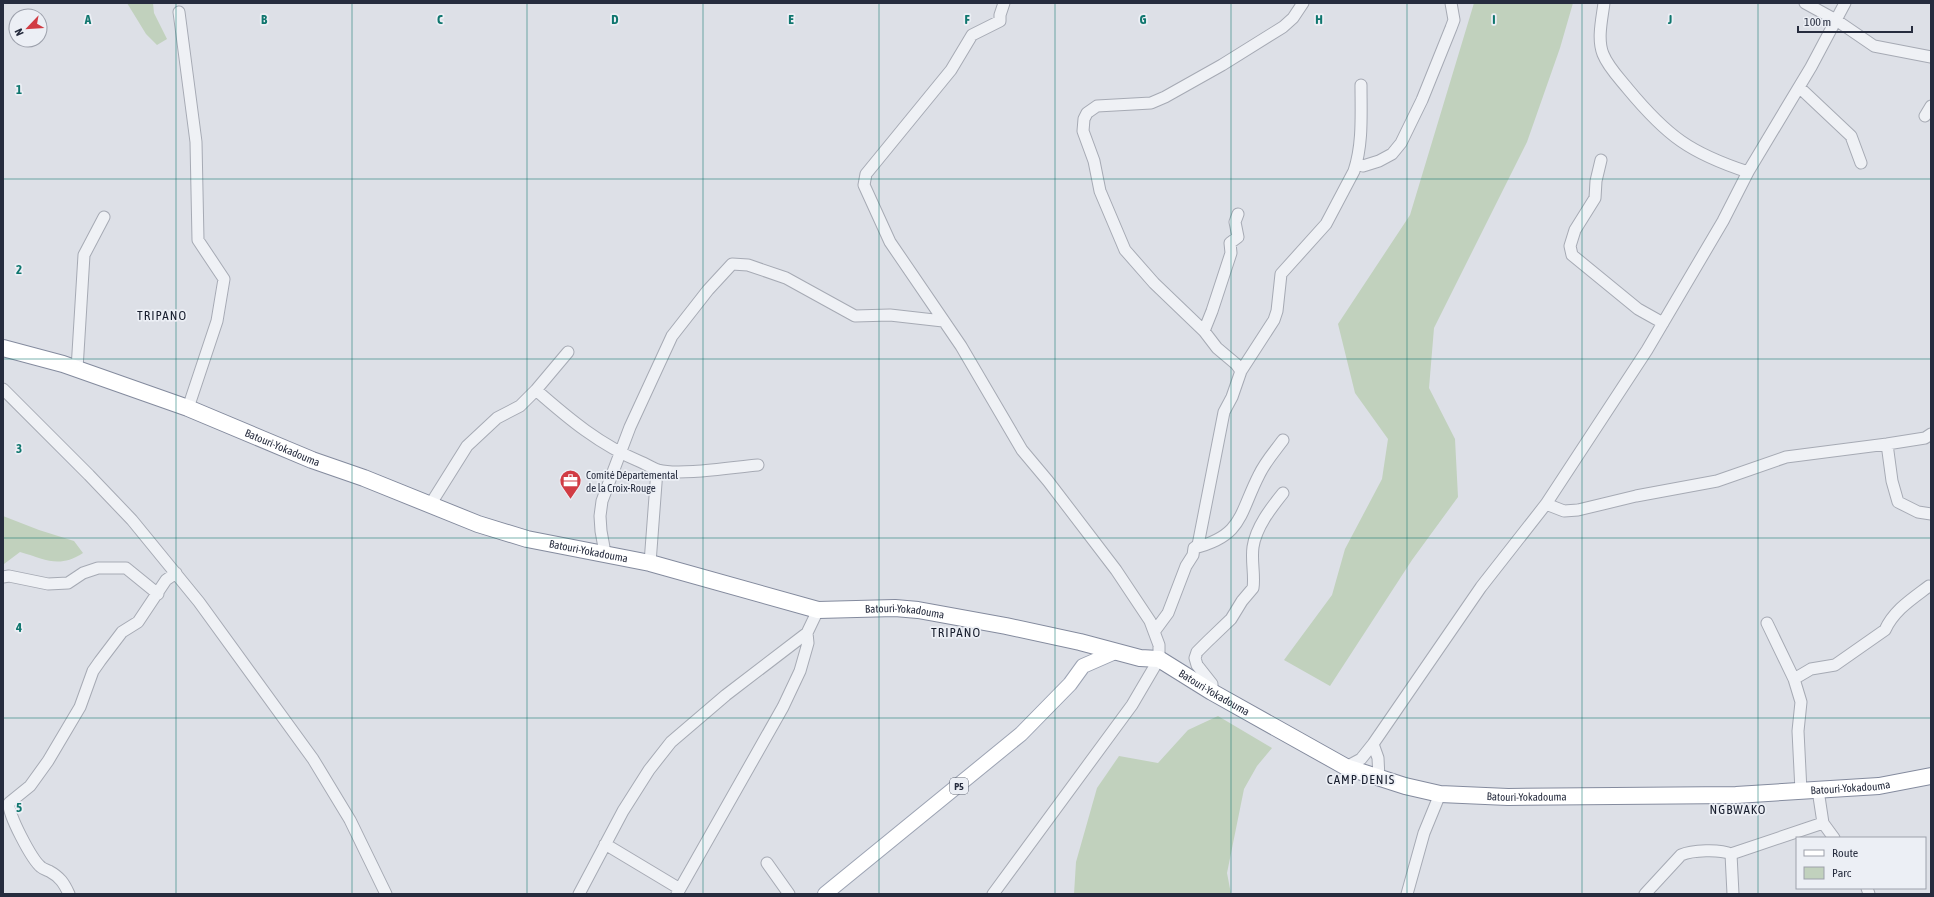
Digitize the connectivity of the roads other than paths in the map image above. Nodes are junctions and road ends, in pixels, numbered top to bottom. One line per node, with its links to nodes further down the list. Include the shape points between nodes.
1 (1004, 3): 18 (street, via 1000,21 975,33 968,40 952,70 864,179 867,194 890,242)
2 (1303, 3): 20 (street, via 1283,27 1185,87 1151,103 1097,106 1087,113 1084,119 1083,131 1094,161 1100,191 1126,250 1154,283)
3 (1451, 3): 13 (street, via 1454,20 1422,100 1401,143 1392,154 1379,161 1363,166)
4 (1604, 3): 15 (street, via 1601,44 1603,55 1618,77 1664,129 1680,142 1720,163)
5 (1805, 3): 8 (street)
6 (1845, 3): 8 (street)
7 (179, 12): 27 (street, via 196,142 198,240 224,279 217,321)
8 (1836, 20): 9 (street, via 1874,46); 11 (street)
9 (1931, 57)
10 (1361, 86): 13 (street, via 1362,121)
11 (1799, 87): 14 (street, via 1851,136); 15 (street)
12 (1601, 160): 19 (street, via 1595,198 1575,230 1570,246 1572,255 1638,308)
13 (1357, 162): 24 (street, via 1347,188 1326,224 1280,274 1274,320)
14 (1861, 163)
15 (1748, 172): 19 (street, via 1723,221)
16 (1238, 214): 20 (street, via 1235,222 1238,237 1230,243 1231,253)
17 (104, 217): 23 (street, via 84,255)
18 (943, 321): 31 (street, via 890,315 855,316 786,278 748,265 732,264 672,336); 47 (street, via 986,386 1022,450 1116,570 1150,620)
19 (1663, 323): 35 (street)
20 (1204, 331): 24 (street, via 1217,348)
21 (3, 348): 23 (highway, Batouri-Yokadouma)
22 (568, 352): 26 (street)
23 (76, 369): 27 (highway, Batouri-Yokadouma)
24 (1241, 371): 38 (street, via 1224,412 1198,545)
25 (3, 390): 41 (street, via 132,520)
26 (536, 390): 31 (street, via 589,435); 36 (street, via 520,406 497,418 466,446)
27 (188, 408): 36 (highway, Batouri-Yokadouma, via 252,436)
28 (1931, 434): 30 (street, via 1925,438)
29 (1283, 440): 38 (street, via 1259,474 1234,528 1220,539)
30 (1887, 444): 35 (street, via 1786,457 1717,481 1643,494 1578,510 1564,511); 37 (street, via 1898,502 1918,512)
31 (620, 453): 33 (street); 39 (street, via 602,502 600,516)
32 (758, 465): 33 (street, via 684,471)
33 (657, 470): 40 (street)
34 (1284, 493): 54 (street, via 1271,507 1253,547 1253,588 1231,619 1194,658 1212,684)
35 (1546, 504): 55 (street, via 1481,587)
36 (430, 505): 39 (highway, Batouri-Yokadouma, via 526,539)
37 (1931, 514)
38 (1194, 548): 47 (street, via 1168,613)
39 (605, 553): 40 (highway, Batouri-Yokadouma)
40 (650, 563): 45 (highway, Batouri-Yokadouma)
41 (176, 573): 44 (street, via 166,580); 70 (street, via 313,759 350,820)
42 (3, 577): 44 (street, via 48,584 68,583 98,568 126,568)
43 (1931, 587): 53 (street, via 1898,610 1885,630 1835,665 1811,669)
44 (158, 594): 69 (street, via 138,622 122,632 100,661 93,671 80,707 48,761 30,786 9,803 25,843 35,859 41,867 61,878)
45 (818, 610): 48 (street); 49 (highway, Batouri-Yokadouma, via 918,610)
46 (1767, 623): 53 (street)
47 (1154, 632): 51 (street, via 1159,645)
48 (807, 633): 64 (street, via 726,695 671,742 649,770); 67 (street, via 808,643 800,671 783,707)
49 (1080, 642): 50 (highway, Batouri-Yokadouma); 52 (main road)
50 (1115, 652): 51 (highway, Batouri-Yokadouma); 52 (main road)
51 (1159, 659): 54 (highway, Batouri-Yokadouma); 74 (street, via 1132,705)
52 (1083, 666): 73 (main road, P5, via 1070,684 1016,738)
53 (1794, 679): 60 (street, via 1802,702 1798,731)
54 (1212, 692): 56 (highway, Batouri-Yokadouma)
55 (1373, 744): 56 (street, via 1361,759); 58 (street, via 1378,758)
56 (1346, 767): 58 (highway, Batouri-Yokadouma)
57 (1931, 776): 59 (highway, Batouri-Yokadouma, via 1879,786)
58 (1379, 778): 61 (highway, Batouri-Yokadouma)
59 (1818, 790): 60 (highway, Batouri-Yokadouma); 62 (street)
60 (1801, 791): 61 (highway, Batouri-Yokadouma, via 1607,797)
61 (1440, 794): 75 (street, via 1424,833)
62 (1823, 823): 63 (street); 65 (street)
63 (1833, 837)
64 (605, 844): 67 (street); 71 (street)
65 (1731, 854): 68 (street, via 1687,852 1681,855); 76 (street)
66 (767, 863): 72 (street)
67 (679, 892)
68 (1646, 893)
69 (69, 894)
70 (386, 894)
71 (579, 894)
72 (789, 894)
73 (825, 894)
74 (993, 894)
75 (1408, 894)
76 (1733, 894)

